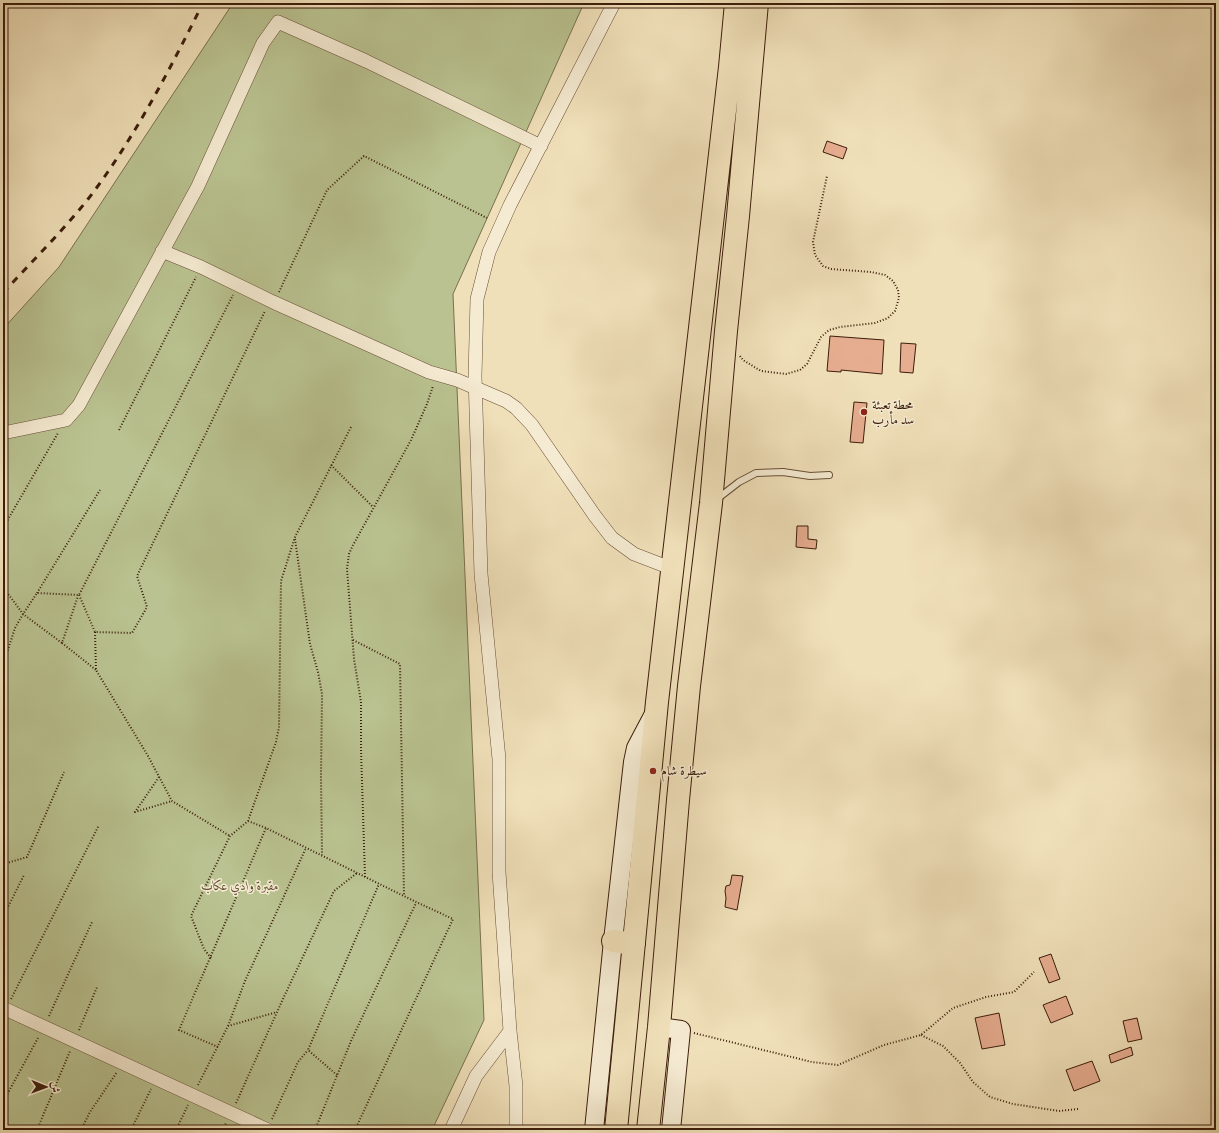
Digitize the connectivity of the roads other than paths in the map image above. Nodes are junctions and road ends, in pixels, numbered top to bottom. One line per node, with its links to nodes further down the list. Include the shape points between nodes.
1 (614, 3): 4 (street)
2 (736, 3): 10 (highway)
3 (757, 3): 9 (highway)
4 (541, 146): 5 (street, via 366,61 278,22 263,43 198,186); 6 (street, via 489,252 477,299)
5 (162, 251): 6 (street, via 436,375); 7 (street, via 79,405 66,420)
6 (475, 388): 10 (street, via 506,401 524,416 612,538 634,554); 17 (street, via 481,574 499,759 499,872)
7 (3, 433)
8 (829, 476): 9 (lane, via 783,472 756,473)
9 (710, 503): 16 (highway, via 678,800)
10 (673, 569): 11 (highway)
11 (658, 702): 12 (main road, via 636,748 633,762); 13 (highway)
12 (613, 941): 13 (highway); 21 (main road)
13 (634, 944): 15 (highway)
14 (4, 1008): 18 (street)
15 (627, 1024): 16 (highway); 22 (highway)
16 (659, 1027): 23 (highway); 24 (main road, via 681,1030)
17 (510, 1032): 19 (street, via 476,1076); 20 (street, via 516,1086)
18 (268, 1130)
19 (451, 1130)
20 (516, 1130)
21 (594, 1130)
22 (616, 1130)
23 (648, 1130)
24 (671, 1130)

